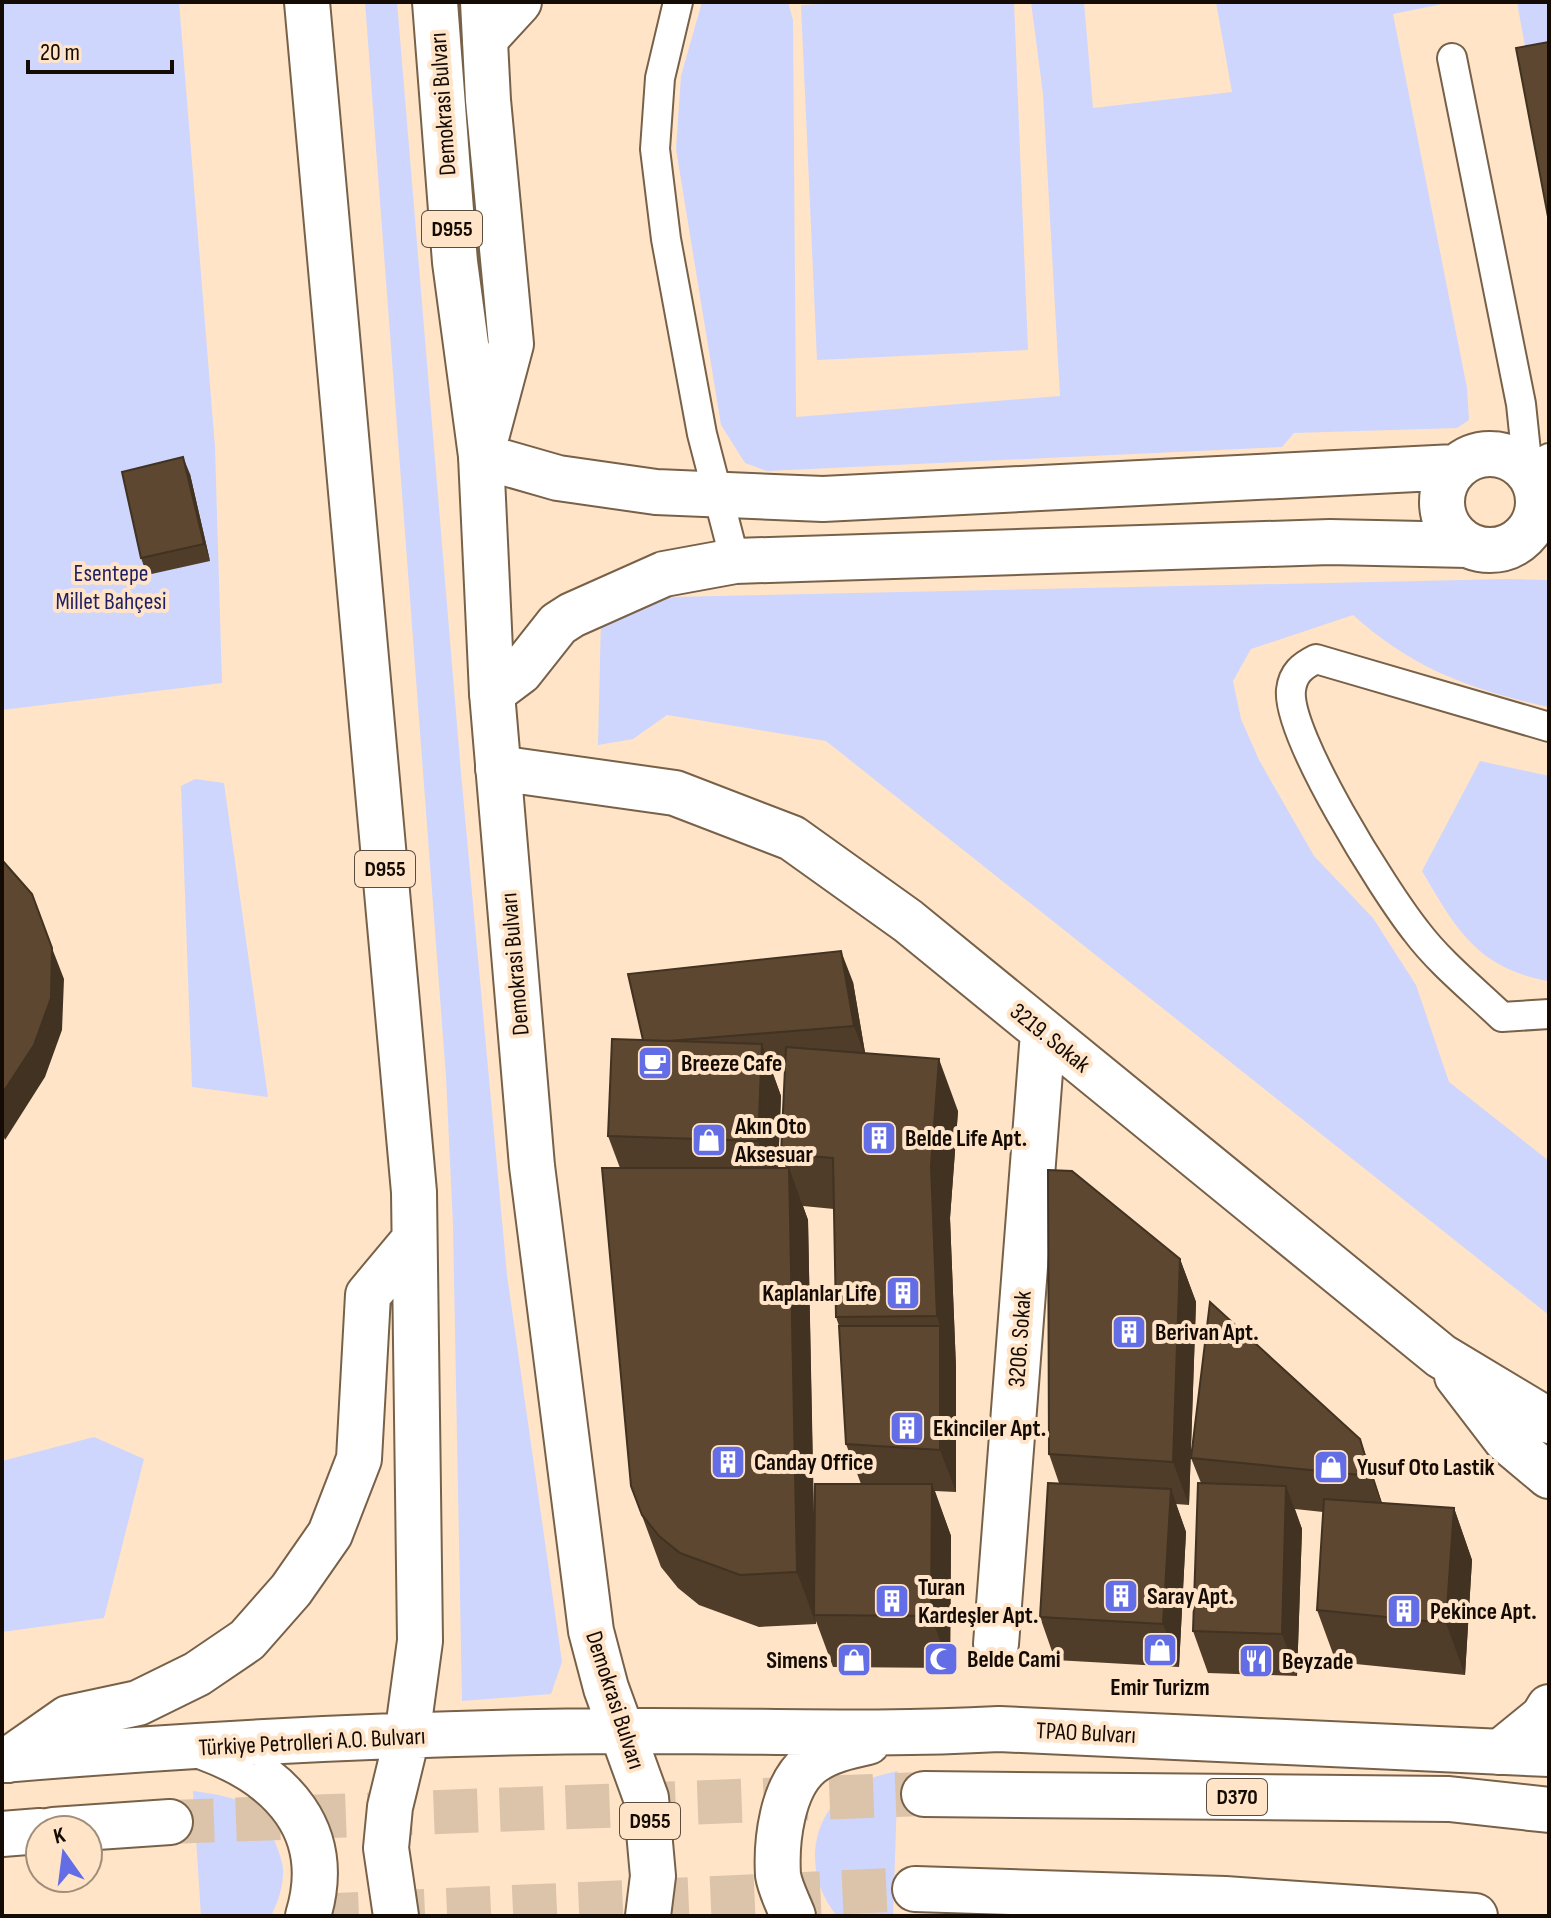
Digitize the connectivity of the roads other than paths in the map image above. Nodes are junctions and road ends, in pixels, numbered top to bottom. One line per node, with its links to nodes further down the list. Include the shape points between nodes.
1 (307, 2): 19 (main road, D955, via 414,1192)
2 (435, 2): 7 (main road, Demokrasi Bulvarı / D955, via 455,262)
3 (519, 2): 5 (main road)
4 (678, 2): 10 (lane, via 660,78 655,149 666,239)
5 (484, 20): 7 (main road, via 511,344)
6 (1452, 58): 8 (lane, via 1521,404)
7 (481, 456): 10 (main road, via 558,478 656,492); 14 (main road, Demokrasi Bulvarı / D955)
8 (1538, 464): 9 (main road, via 1482,453); 11 (main road)
9 (1455, 467): 10 (main road, via 823,499); 12 (main road, via 1441,494 1441,509 1455,536)
10 (717, 494): 13 (lane)
11 (1542, 521): 12 (main road, via 1515,544 1499,549)
12 (1468, 545): 13 (main road, via 1330,542)
13 (735, 561): 14 (main road, via 664,574 572,615 558,624 520,672)
14 (492, 693): 16 (main road, Demokrasi Bulvarı / D955)
15 (1549, 727): 17 (lane, via 1316,659 1299,668 1291,688 1291,707 1319,777 1416,932 1502,1017)
16 (498, 768): 18 (main road, 3219. Sokak, via 675,793 792,838 908,921); 25 (main road, Demokrasi Bulvarı / D955, via 532,1166 591,1631)
17 (1549, 1014)
18 (1043, 1033): 20 (main road, 3219. Sokak); 23 (main road, 3206. Sokak)
19 (413, 1241): 27 (main road, D955, via 420,1641); 31 (main road, via 368,1295 359,1459 330,1534 291,1590 247,1640 197,1674 138,1703 68,1718)
20 (1441, 1356): 21 (main road, 3219. Sokak); 22 (main road, via 1506,1440)
21 (1549, 1421)
22 (1549, 1476)
23 (996, 1644)
24 (1549, 1707): 29 (main road)
25 (622, 1731): 26 (main road, TPAO Bulvarı); 27 (main road, Türkiye Petrolleri A.O. Bulvarı); 41 (main road, Demokrasi Bulvarı / D955, via 646,1798 652,1837)
26 (910, 1734): 29 (main road, TPAO Bulvarı, via 999,1729); 42 (main road, via 842,1747 810,1764 792,1789 781,1829 778,1877)
27 (407, 1737): 28 (main road, Türkiye Petrolleri A.O. Bulvarı); 40 (main road, via 386,1848)
28 (203, 1747): 31 (main road, Türkiye Petrolleri A.O. Bulvarı); 39 (main road, via 237,1759 274,1783 300,1815 313,1854 315,1894)
29 (1500, 1752): 30 (main road, TPAO Bulvarı)
30 (1549, 1754)
31 (5, 1760)
32 (924, 1794): 33 (main road, D370, via 1449,1799)
33 (1549, 1810)
34 (170, 1822): 35 (main road)
35 (104, 1827)
36 (24, 1832): 37 (main road)
37 (2, 1834)
38 (915, 1889): 43 (main road, via 1225,1899)
39 (308, 1916)
40 (396, 1916)
41 (648, 1916)
42 (793, 1916)
43 (1475, 1916)

